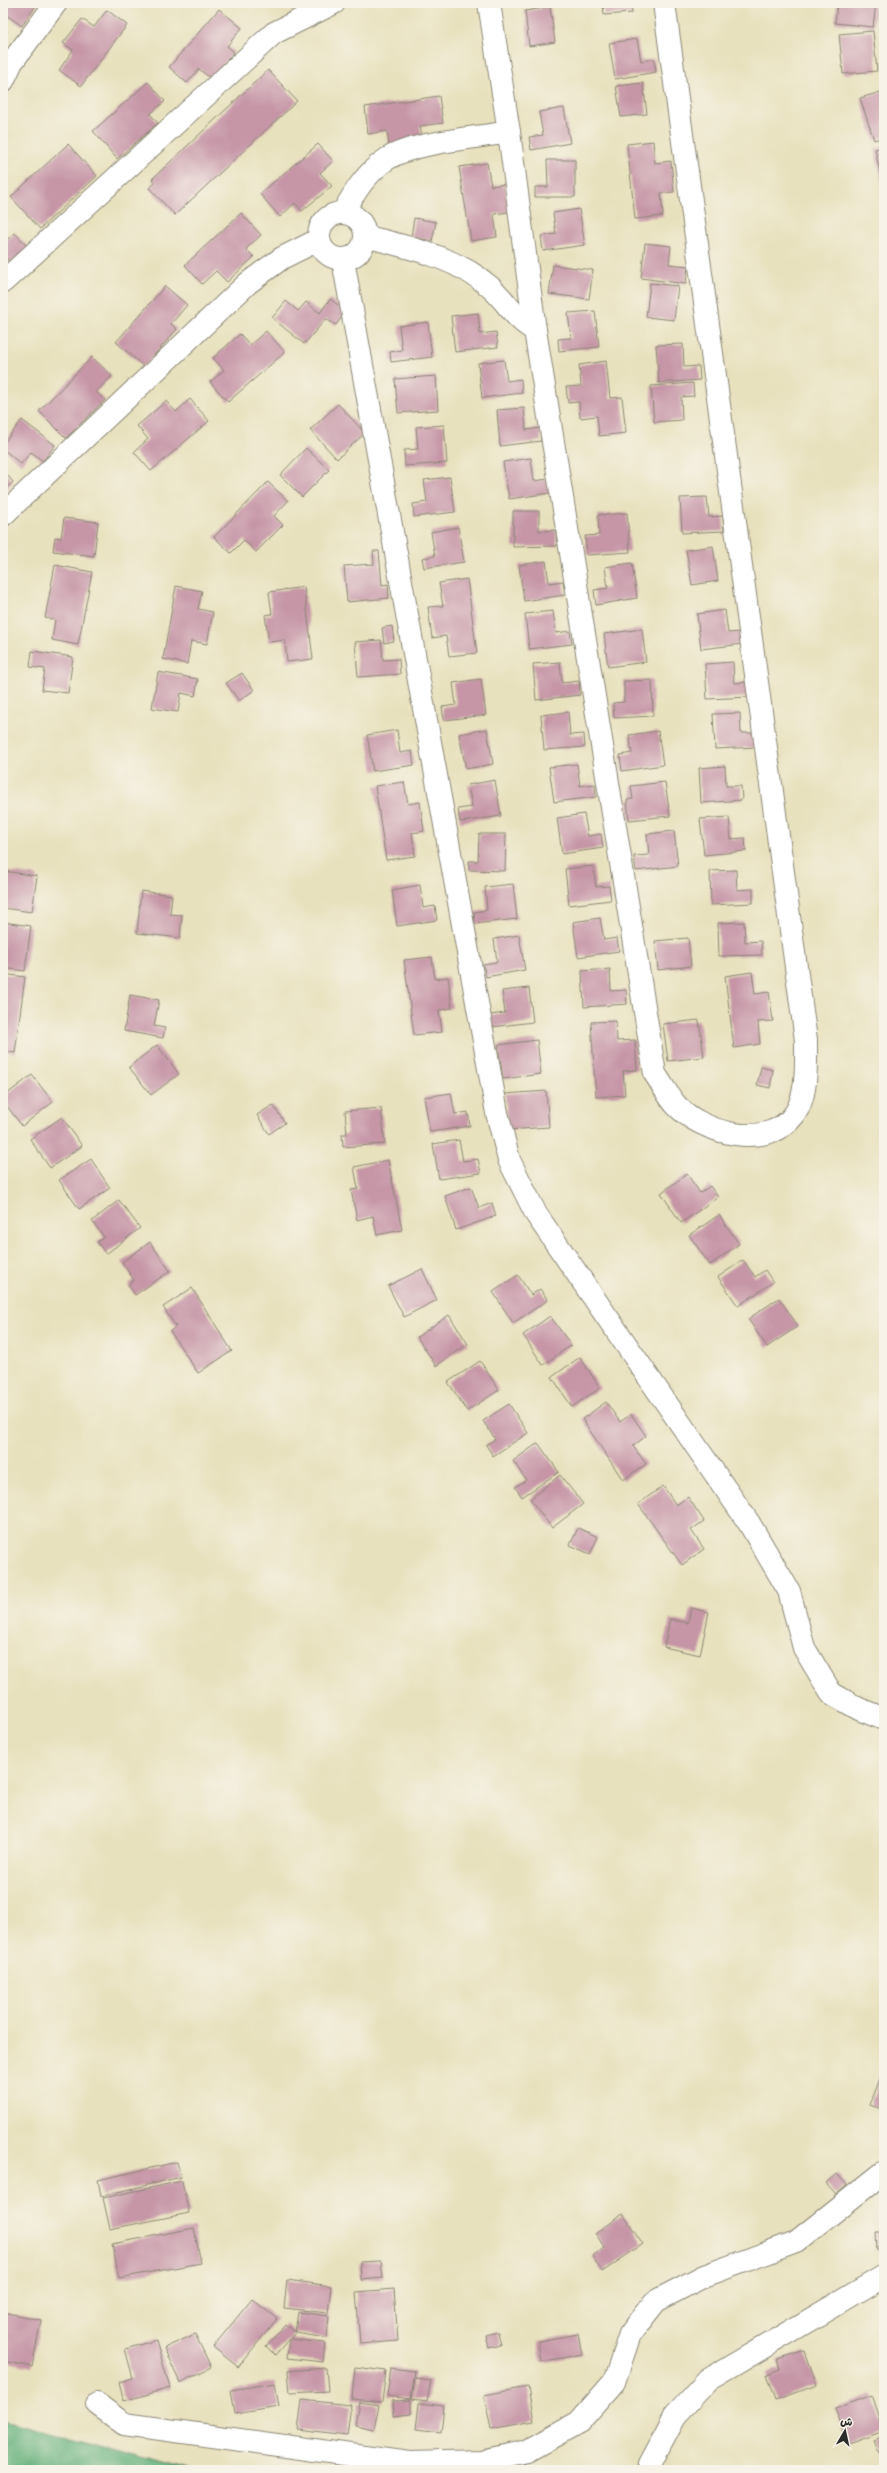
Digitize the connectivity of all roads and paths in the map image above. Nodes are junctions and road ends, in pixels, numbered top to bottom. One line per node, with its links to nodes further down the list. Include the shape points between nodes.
1 (56, 3): 5 (street, via 12,62)
2 (334, 3): 11 (street, via 274,33)
3 (489, 3): 6 (street)
4 (664, 3): 12 (street, via 806,1040 806,1069 801,1096 794,1115 778,1130 752,1135 725,1132 698,1122 676,1104 655,1074)
5 (3, 81)
6 (509, 132): 7 (street, via 418,148 388,158 365,179 352,195); 12 (street)
7 (343, 213): 8 (street, via 356,218); 9 (street, via 324,220 320,226)
8 (365, 236): 10 (street, via 364,243 356,255); 12 (street, via 459,265 490,287 520,322)
9 (318, 240): 10 (street, via 324,252 330,257); 13 (street, via 282,258 248,283)
10 (343, 260): 14 (street, via 494,1097 509,1160 536,1214 749,1524 789,1591 804,1648 831,1693 859,1709)
11 (3, 282)
12 (535, 330)
13 (3, 515)
14 (884, 1719)
15 (884, 2172): 17 (street, via 796,2242 704,2276 656,2301 630,2334 614,2382 579,2422 527,2451 482,2462 409,2463 124,2424)
16 (884, 2276): 18 (street, via 708,2380 675,2416 650,2463)
17 (97, 2404)
18 (649, 2470)

